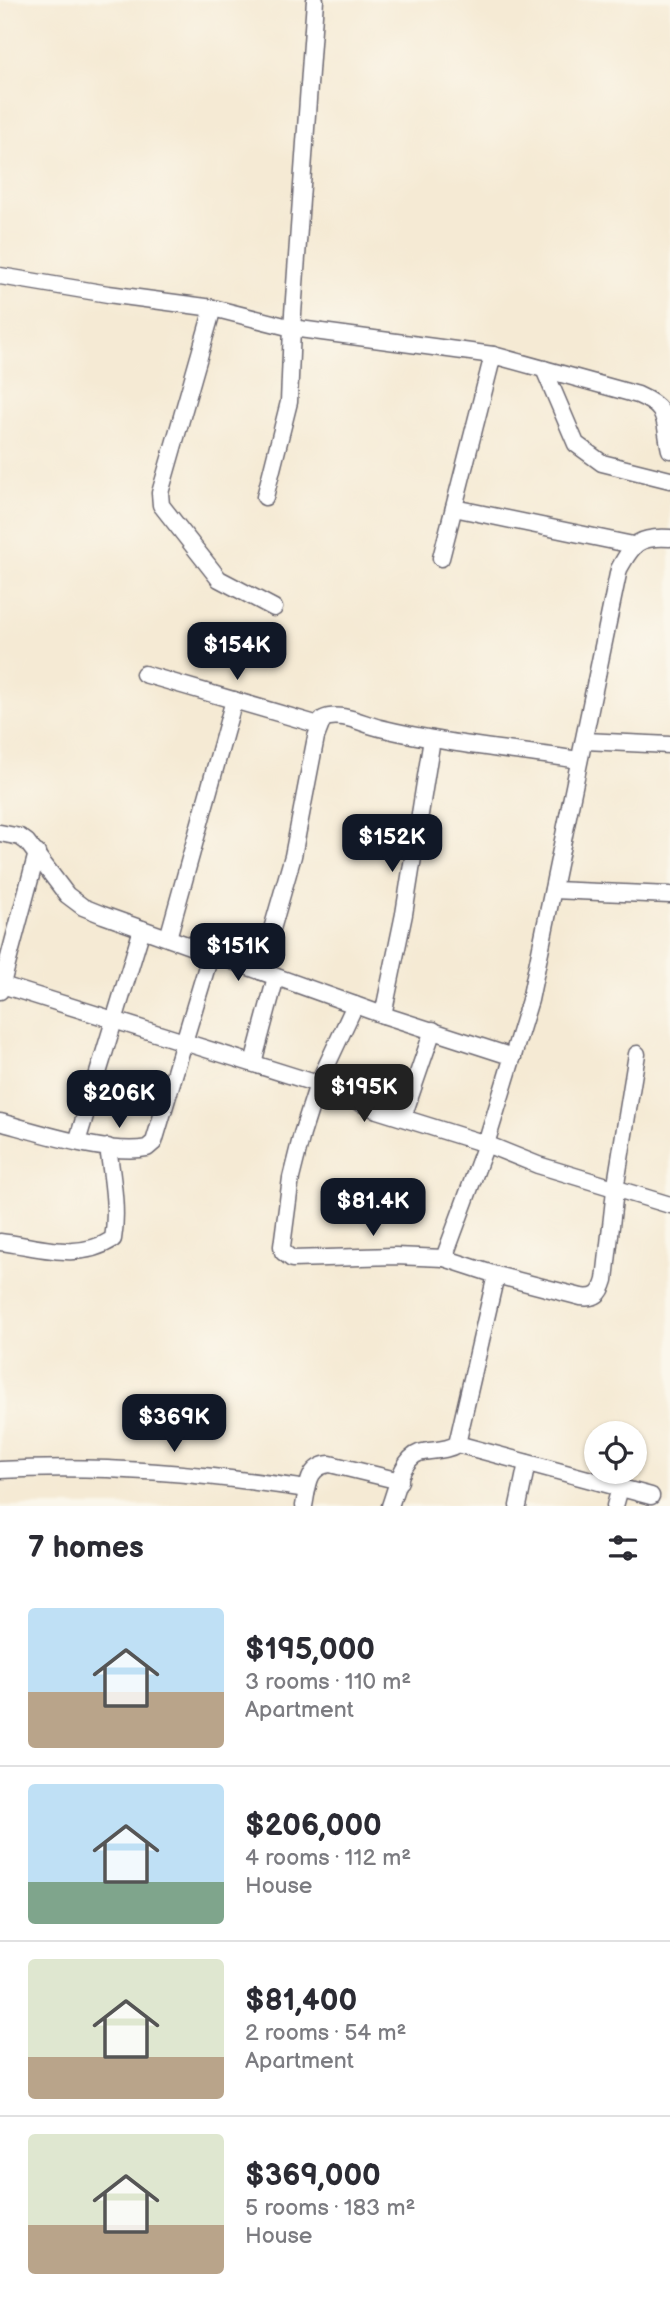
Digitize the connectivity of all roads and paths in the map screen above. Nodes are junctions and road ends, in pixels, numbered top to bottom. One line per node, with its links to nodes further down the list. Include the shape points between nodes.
1 (315, 0): 4 (street)
2 (0, 275): 3 (street)
3 (213, 308): 4 (street); 14 (street, via 160,493 161,505 219,579)
4 (292, 328): 5 (street); 9 (street, via 289,402)
5 (493, 355): 6 (street); 10 (street)
6 (544, 369): 7 (street, via 657,404 666,420); 8 (street, via 576,444 602,463)
7 (670, 450)
8 (670, 481)
9 (265, 497)
10 (454, 508): 12 (street); 13 (street)
11 (670, 538): 12 (street)
12 (633, 545): 19 (street, via 620,569)
13 (441, 558)
14 (274, 608)
15 (144, 674): 16 (street)
16 (234, 700): 17 (street); 27 (street)
17 (319, 725): 18 (street, via 329,716 342,717); 29 (street, via 293,856)
18 (432, 739): 21 (street); 33 (street)
19 (585, 741): 20 (street); 21 (street)
20 (670, 745)
21 (579, 760): 24 (street)
22 (0, 833): 23 (street, via 20,837)
23 (37, 853): 26 (street, via 73,901); 31 (street)
24 (553, 890): 25 (street); 38 (street)
25 (670, 895)
26 (142, 929): 27 (street); 34 (street)
27 (168, 938): 28 (street)
28 (211, 953): 29 (street); 36 (street)
29 (260, 971): 30 (street)
30 (276, 977): 32 (street); 39 (street)
31 (1, 988): 34 (street)
32 (355, 1005): 33 (street); 40 (street)
33 (383, 1015): 35 (street)
34 (116, 1021): 36 (street); 43 (street)
35 (433, 1030): 38 (street); 41 (street)
36 (184, 1042): 39 (street); 45 (street, via 154,1142 142,1150)
37 (637, 1054): 46 (street)
38 (513, 1057): 44 (street)
39 (253, 1063): 40 (street)
40 (318, 1084): 41 (street, via 377,1110); 49 (street, via 291,1178 283,1252 292,1259)
41 (403, 1116): 44 (street)
42 (0, 1122): 43 (street)
43 (77, 1142): 45 (street)
44 (486, 1144): 46 (street); 49 (street)
45 (108, 1147): 48 (street, via 113,1239 86,1250 62,1252)
46 (615, 1190): 47 (street); 50 (street, via 605,1280 598,1295 581,1297)
47 (670, 1205)
48 (0, 1242)
49 (444, 1258): 50 (street)
50 (496, 1275): 51 (street)
51 (457, 1444): 52 (street); 54 (street, via 410,1459)
52 (527, 1463): 55 (street); 60 (street)
53 (0, 1470): 56 (street, via 178,1473)
54 (400, 1481): 56 (street, via 330,1464 316,1467); 59 (street)
55 (620, 1488): 57 (street); 61 (street)
56 (307, 1489): 58 (street)
57 (651, 1496)
58 (306, 1506)
59 (390, 1506)
60 (519, 1506)
61 (615, 1506)

